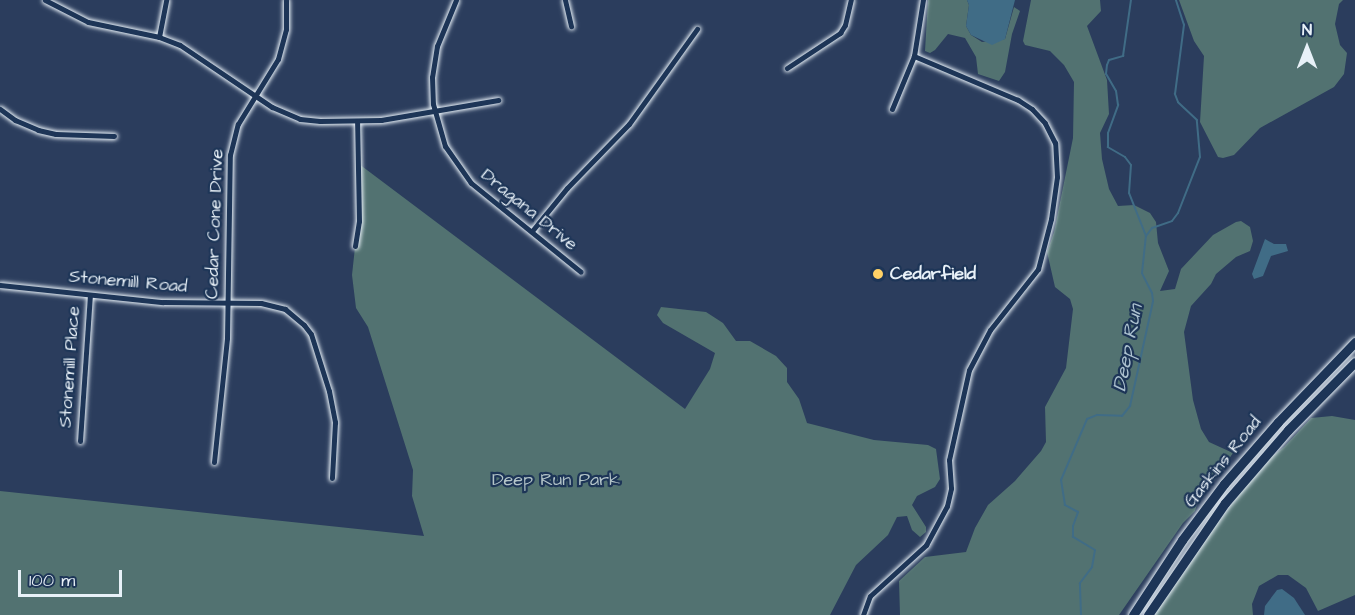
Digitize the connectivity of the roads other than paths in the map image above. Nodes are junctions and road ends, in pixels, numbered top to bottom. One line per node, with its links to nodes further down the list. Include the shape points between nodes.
1 (45, 0): 10 (street, via 87,21)
2 (166, 0): 10 (street)
3 (286, 0): 13 (street, Cedar Cone Drive, via 286,29 278,59)
4 (456, 0): 17 (street, Dragana Drive, via 434,60)
5 (565, 0): 8 (street)
6 (851, 0): 12 (street, via 848,19 840,33)
7 (923, 0): 11 (street)
8 (571, 26)
9 (697, 29): 20 (street, via 629,124)
10 (159, 37): 13 (street, via 191,51)
11 (914, 56): 15 (street); 31 (street, via 1032,109 1055,143 1057,177 1038,269 990,330 969,370 949,460 951,488 947,506 926,545 870,596)
12 (787, 68)
13 (256, 96): 18 (street, via 300,119); 25 (street, Cedar Cone Drive, via 238,124 230,155)
14 (498, 100): 17 (street)
15 (892, 109)
16 (0, 110): 19 (street, via 38,130)
17 (434, 112): 18 (street); 20 (street, Dragana Drive, via 445,146 460,171)
18 (357, 121): 21 (street)
19 (114, 136)
20 (532, 231): 22 (street, Dragana Drive)
21 (355, 246)
22 (581, 272)
23 (0, 285): 24 (street, Stonemill Road)
24 (90, 296): 25 (street, Stonemill Road); 28 (street, Stonemill Place)
25 (228, 303): 29 (street, Cedar Cone Drive); 30 (street, Stonemill Road, via 261,303 285,309 311,334 333,409)
26 (1355, 342): 32 (main road, Gaskins Road, via 1224,484)
27 (1355, 362): 33 (main road, Gaskins Road, via 1287,430 1244,481 1188,553)
28 (80, 441)
29 (214, 462)
30 (332, 478)
31 (863, 615)
32 (1132, 615)
33 (1148, 615)

